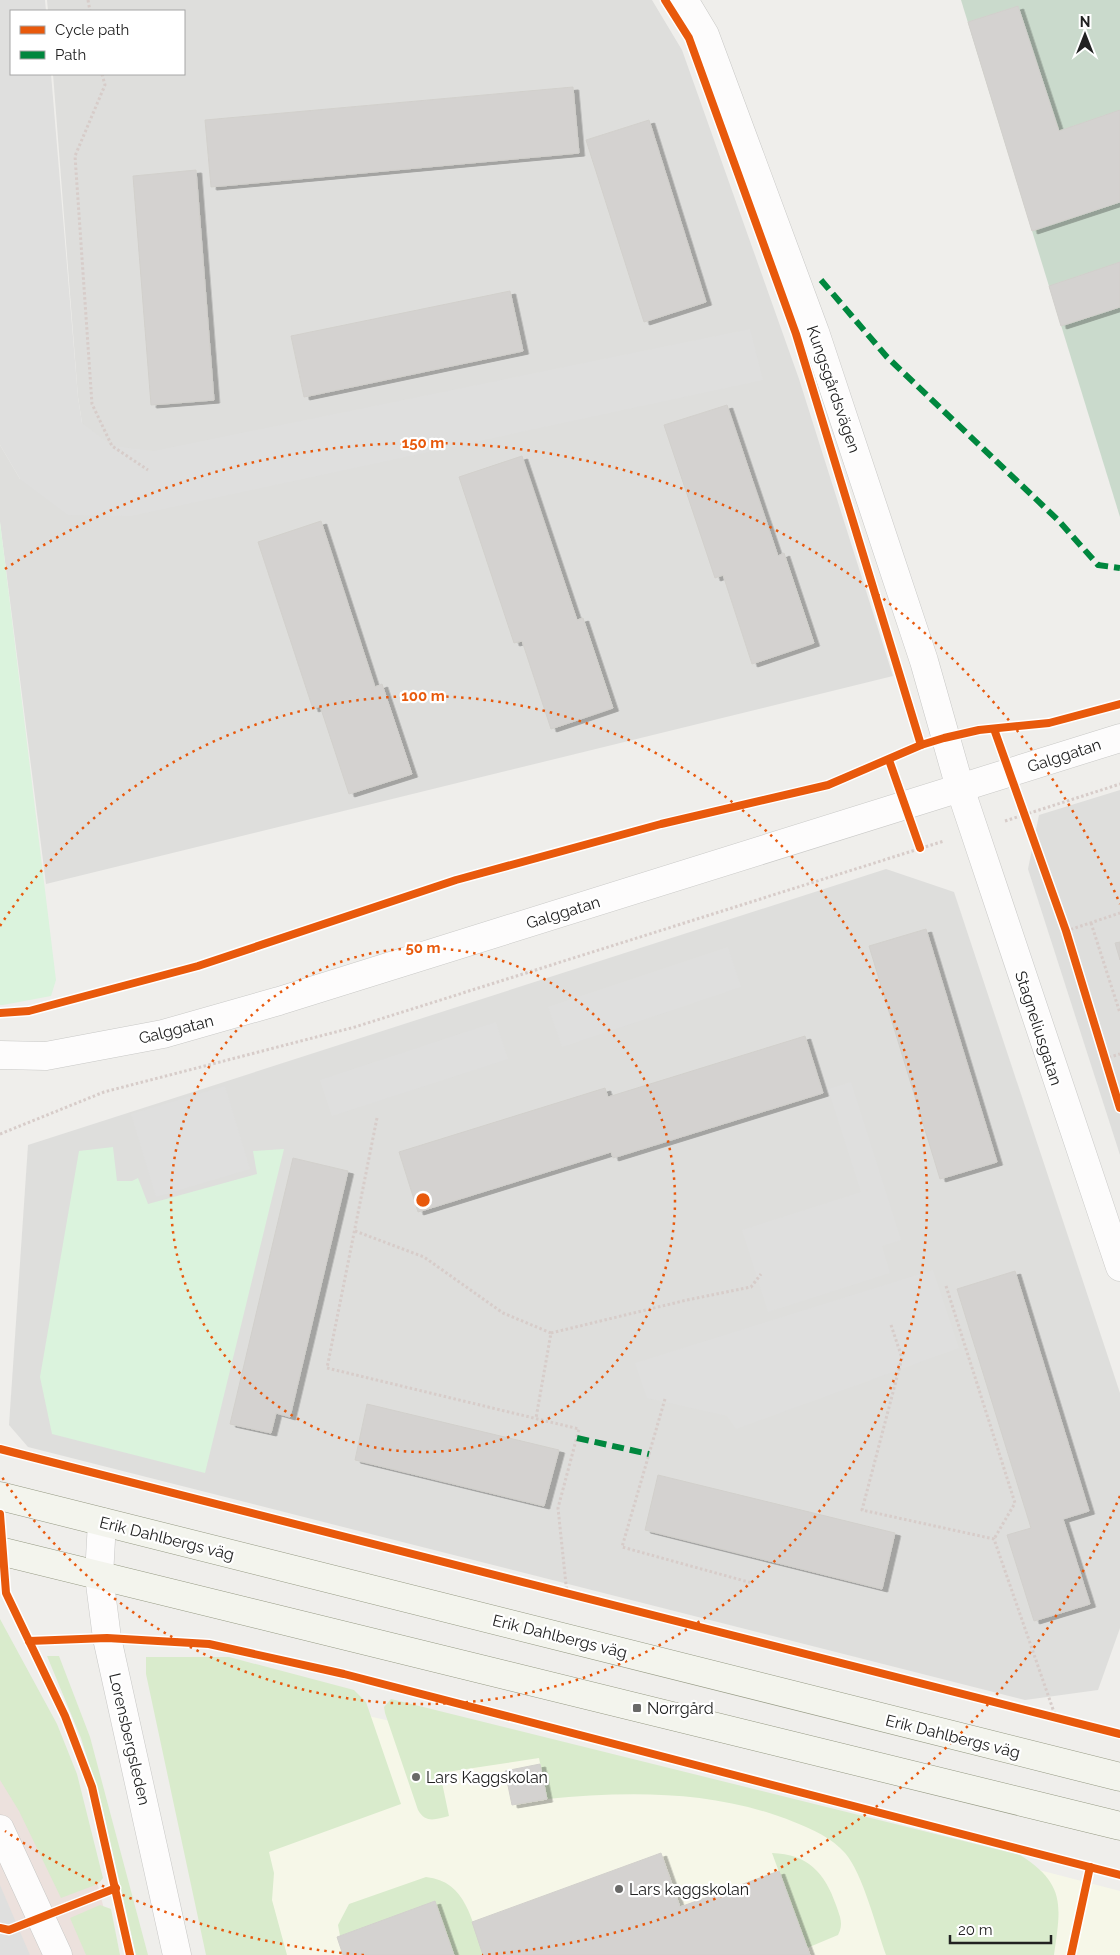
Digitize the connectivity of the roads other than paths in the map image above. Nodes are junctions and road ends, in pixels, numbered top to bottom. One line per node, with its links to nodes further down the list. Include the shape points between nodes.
1 (684, 0): 3 (street, Kungsgårdsvägen, via 705,34 815,332 924,661)
2 (1120, 738): 3 (street, Galggatan)
3 (960, 788): 4 (street, Galggatan, via 279,1001 162,1034 46,1056); 5 (street, Stagneliusgatan)
4 (0, 1055)
5 (1120, 1267)
6 (0, 1496): 7 (main road, Erik Dahlbergs väg)
7 (102, 1522): 9 (street, Lorensbergsleden); 10 (main road, Erik Dahlbergs väg)
8 (0, 1552): 9 (main road)
9 (98, 1576): 11 (main road); 14 (street, Lorensbergsleden, via 107,1638)
10 (1120, 1777)
11 (1120, 1826)
12 (0, 1829): 13 (street)
13 (58, 1955)
14 (177, 1955)

